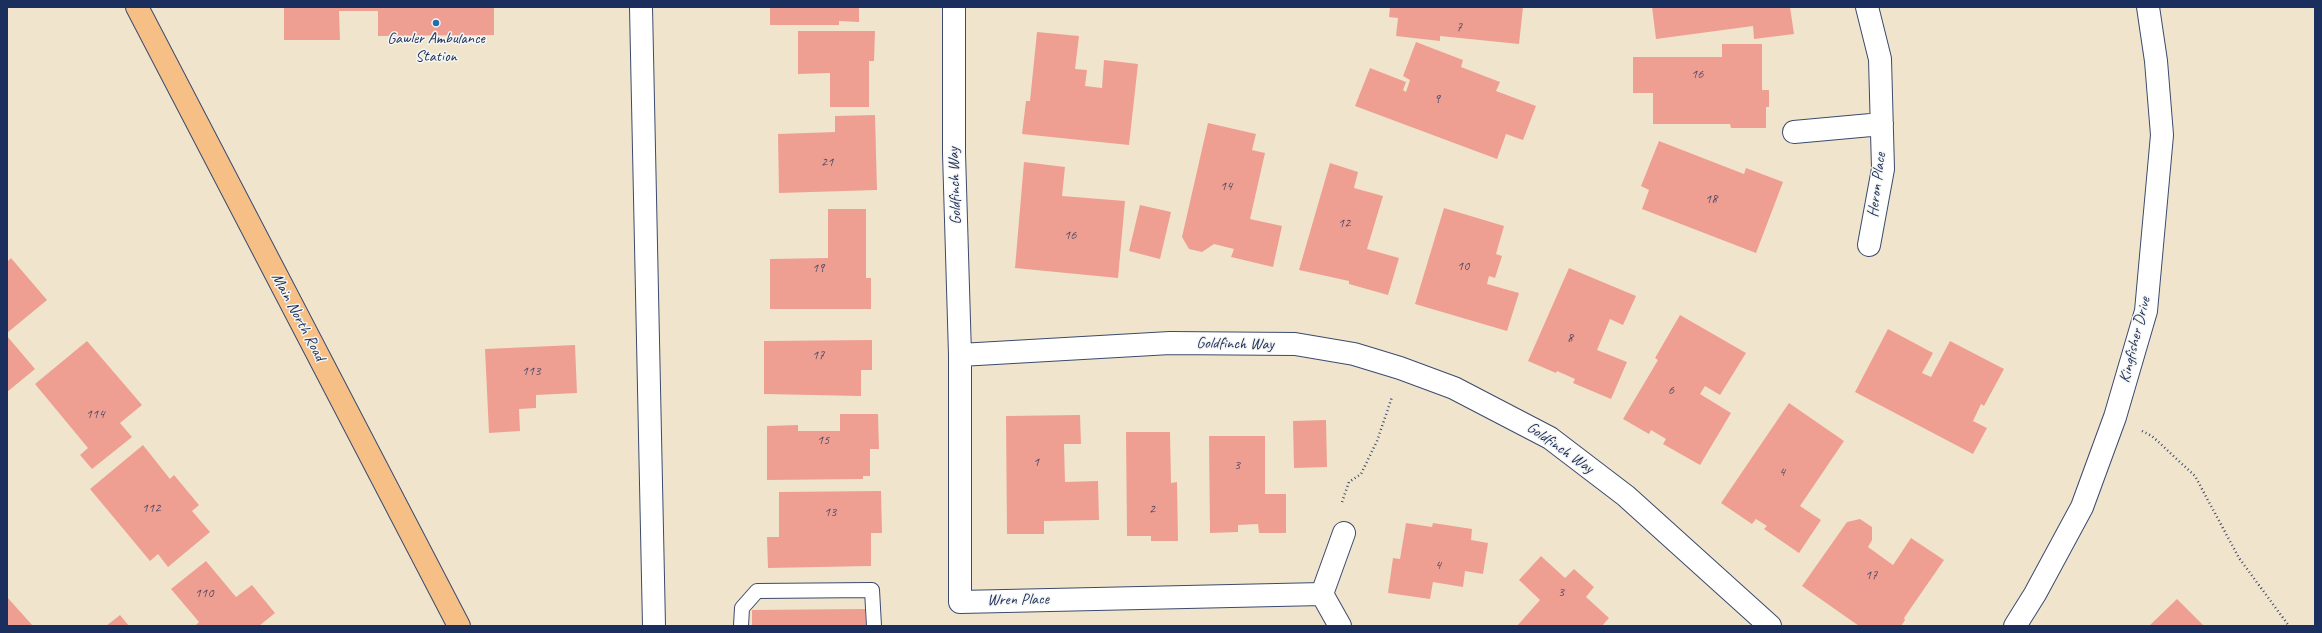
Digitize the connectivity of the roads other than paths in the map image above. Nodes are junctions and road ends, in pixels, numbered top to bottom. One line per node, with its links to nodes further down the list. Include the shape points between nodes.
1 (137, 7): 12 (main road, Main North Road)
2 (641, 7): 13 (street)
3 (954, 7): 9 (street, Goldfinch Way, via 954,153)
4 (1867, 7): 6 (street, Heron Place, via 1880,59)
5 (2148, 7): 18 (street, Kingfisher Drive, via 2156,60 2162,136 2146,311 2115,417 2082,507)
6 (1882, 124): 7 (street); 8 (street, Heron Place, via 1883,169)
7 (1794, 132)
8 (1869, 245)
9 (960, 355): 11 (street, Wren Place, via 960,602); 17 (street, Goldfinch Way, via 1170,343 1295,344 1354,354 1400,368 1454,388 1550,438 1626,496)
10 (1344, 533): 11 (street)
11 (1322, 594): 16 (street)
12 (459, 626)
13 (654, 626)
14 (741, 626): 15 (lane, via 742,608 757,590 872,590)
15 (874, 626)
16 (1340, 626)
17 (1770, 626)
18 (2015, 626)

